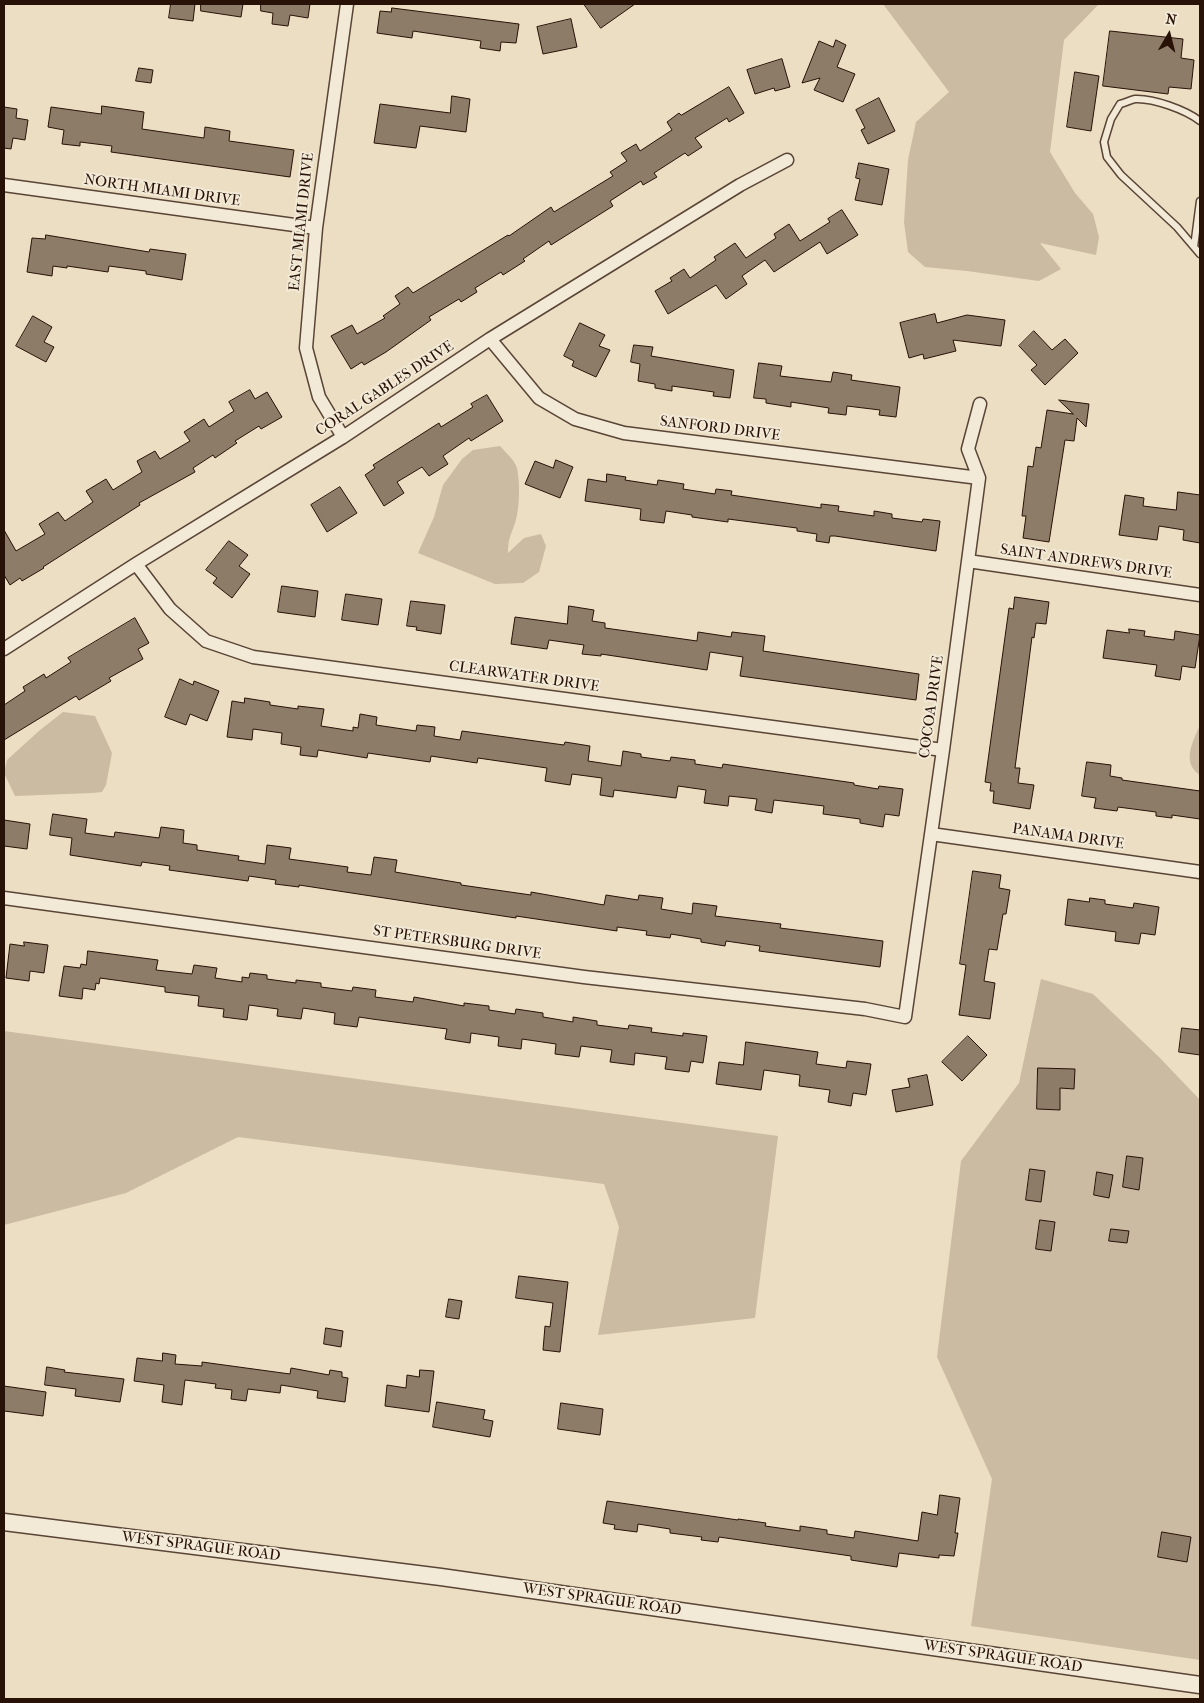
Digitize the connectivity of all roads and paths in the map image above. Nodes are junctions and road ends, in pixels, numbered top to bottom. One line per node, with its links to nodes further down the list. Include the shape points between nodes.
1 (347, 4): 6 (street, EAST MIAMI DRIVE)
2 (1200, 121): 7 (lane, via 1180,109 1136,99 1120,104 1104,142 1107,157 1121,175)
3 (787, 160): 9 (street, CORAL GABLES DRIVE, via 740,185)
4 (4, 185): 6 (street, NORTH MIAMI DRIVE)
5 (1200, 201): 7 (lane)
6 (316, 228): 11 (street, EAST MIAMI DRIVE, via 306,348 319,397)
7 (1194, 247): 8 (lane)
8 (1200, 254)
9 (490, 339): 11 (street, CORAL GABLES DRIVE); 12 (street, SANFORD DRIVE, via 539,398 574,419 624,433)
10 (980, 404): 12 (street, COCOA DRIVE, via 968,450)
11 (343, 436): 14 (street, CORAL GABLES DRIVE)
12 (979, 478): 13 (street, COCOA DRIVE)
13 (968, 561): 15 (street, SAINT ANDREWS DRIVE); 17 (street, COCOA DRIVE)
14 (136, 564): 16 (street, CORAL GABLES DRIVE); 17 (street, CLEARWATER DRIVE, via 170,609 206,641 253,656)
15 (1200, 595)
16 (4, 649)
17 (943, 750): 18 (street, COCOA DRIVE)
18 (931, 834): 19 (street, PANAMA DRIVE); 21 (street, COCOA DRIVE)
19 (1200, 872)
20 (4, 898): 21 (street, ST PETERSBURG DRIVE, via 584,977 865,1009)
21 (905, 1017)
22 (4, 1522): 23 (street, WEST SPRAGUE ROAD, via 441,1577)
23 (1200, 1685)

